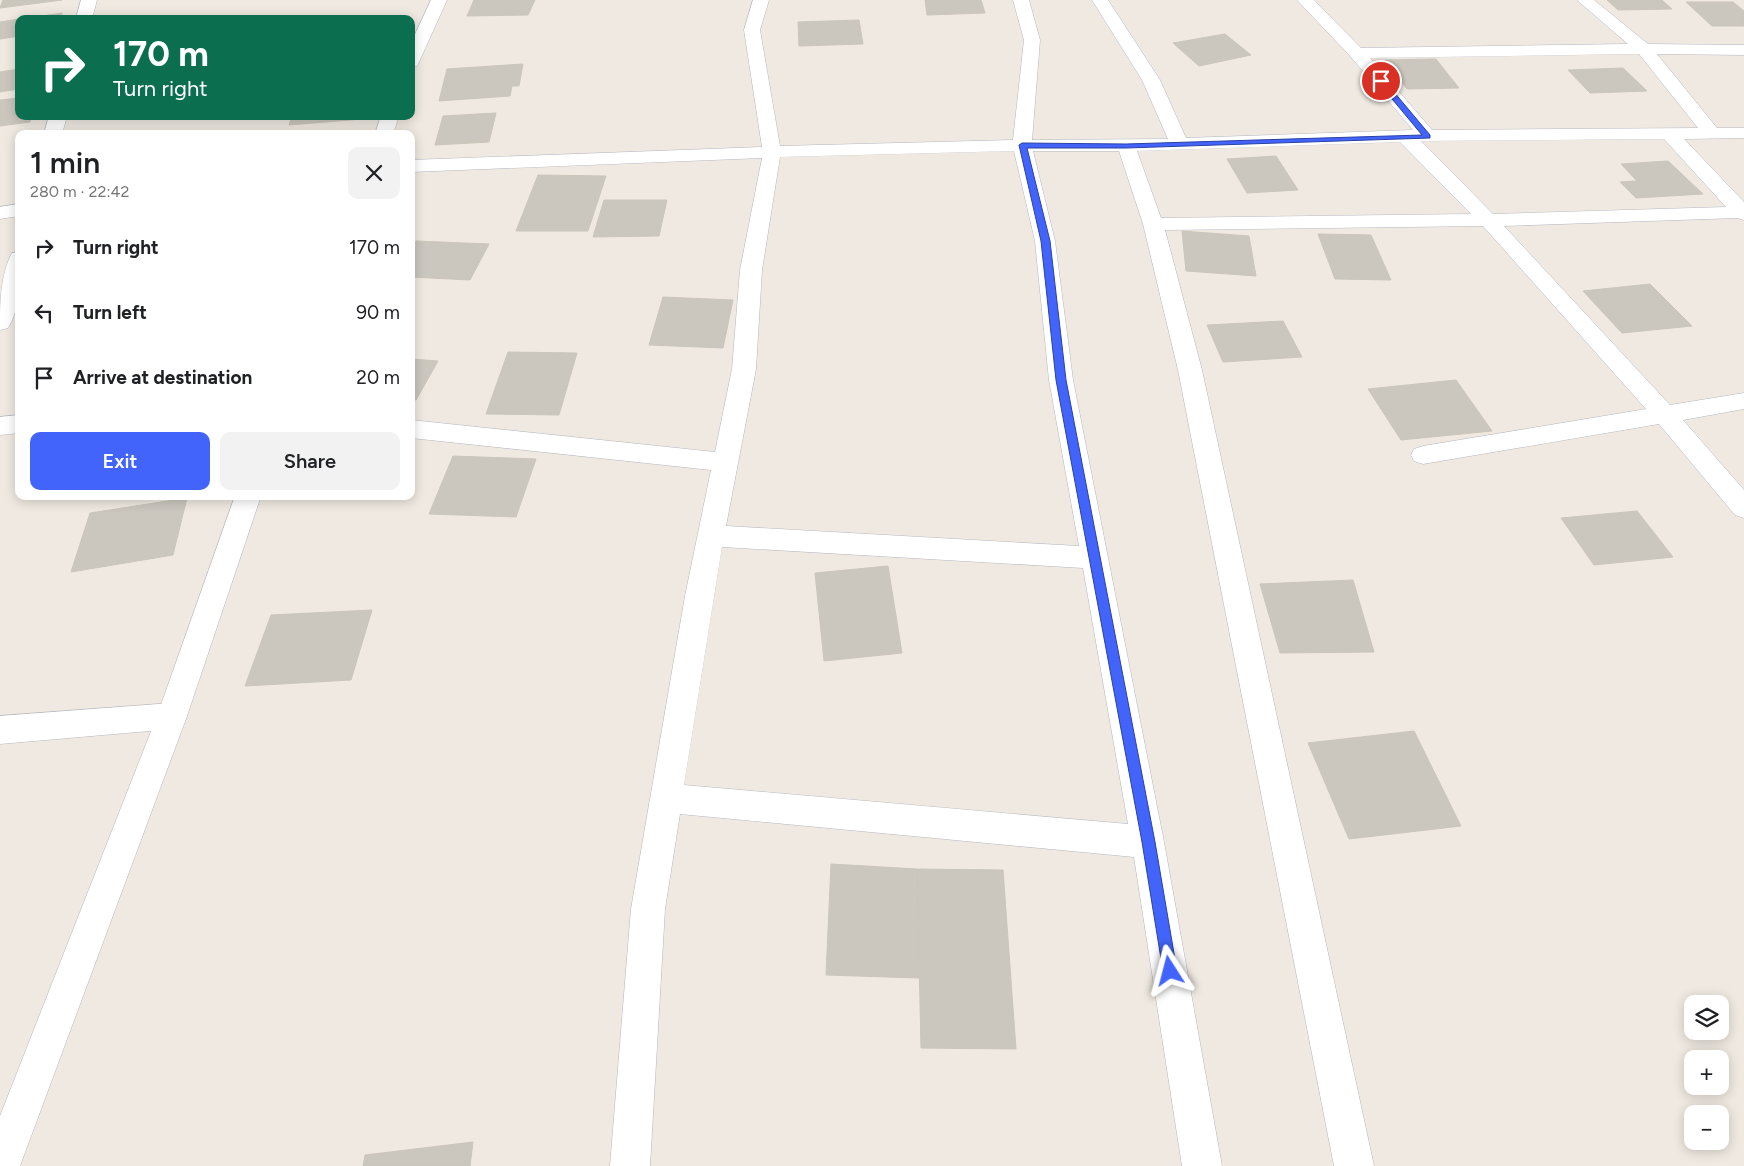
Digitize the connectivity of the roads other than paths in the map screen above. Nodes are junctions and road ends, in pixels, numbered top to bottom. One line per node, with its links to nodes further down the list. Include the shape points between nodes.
1 (89, 0): 8 (street)
2 (439, 0): 11 (street)
3 (761, 0): 21 (street, via 752,30)
4 (1021, 0): 19 (street, via 1032,40)
5 (1100, 0): 18 (street, via 1151,80)
6 (1305, 0): 12 (street)
7 (1585, 0): 9 (street)
8 (85, 15)
9 (1644, 49): 10 (street); 12 (street); 13 (street)
10 (1744, 50)
11 (415, 53)
12 (1357, 53): 17 (street)
13 (1712, 133): 14 (street); 15 (street)
14 (1744, 133)
15 (1669, 134): 17 (street); 25 (street)
16 (1404, 136): 17 (street); 18 (street); 26 (street)
17 (1428, 137)
18 (1179, 144): 20 (street)
19 (1022, 145): 20 (street); 21 (street); 40 (street, via 1045,241 1061,380)
20 (1126, 146): 27 (street)
21 (772, 152): 22 (street); 36 (street, via 751,270 744,369)
22 (415, 166)
23 (15, 210): 24 (street)
24 (0, 212)
25 (1743, 213): 26 (street)
26 (1488, 220): 27 (street); 31 (street)
27 (1153, 224): 48 (street, via 1190,370)
28 (15, 271): 29 (street)
29 (0, 322)
30 (1744, 400): 31 (street)
31 (1663, 413): 35 (street); 38 (street)
32 (15, 424): 33 (street)
33 (0, 426)
34 (415, 429): 36 (street)
35 (1422, 455)
36 (726, 462): 39 (street)
37 (247, 500): 41 (street)
38 (1744, 508)
39 (711, 536): 40 (street); 43 (street)
40 (1094, 558): 44 (street)
41 (172, 716): 42 (street); 45 (street)
42 (0, 730)
43 (666, 798): 44 (street); 46 (street, via 648,909)
44 (1148, 842): 47 (street)
45 (0, 1166)
46 (630, 1166)
47 (1202, 1166)
48 (1354, 1166)

